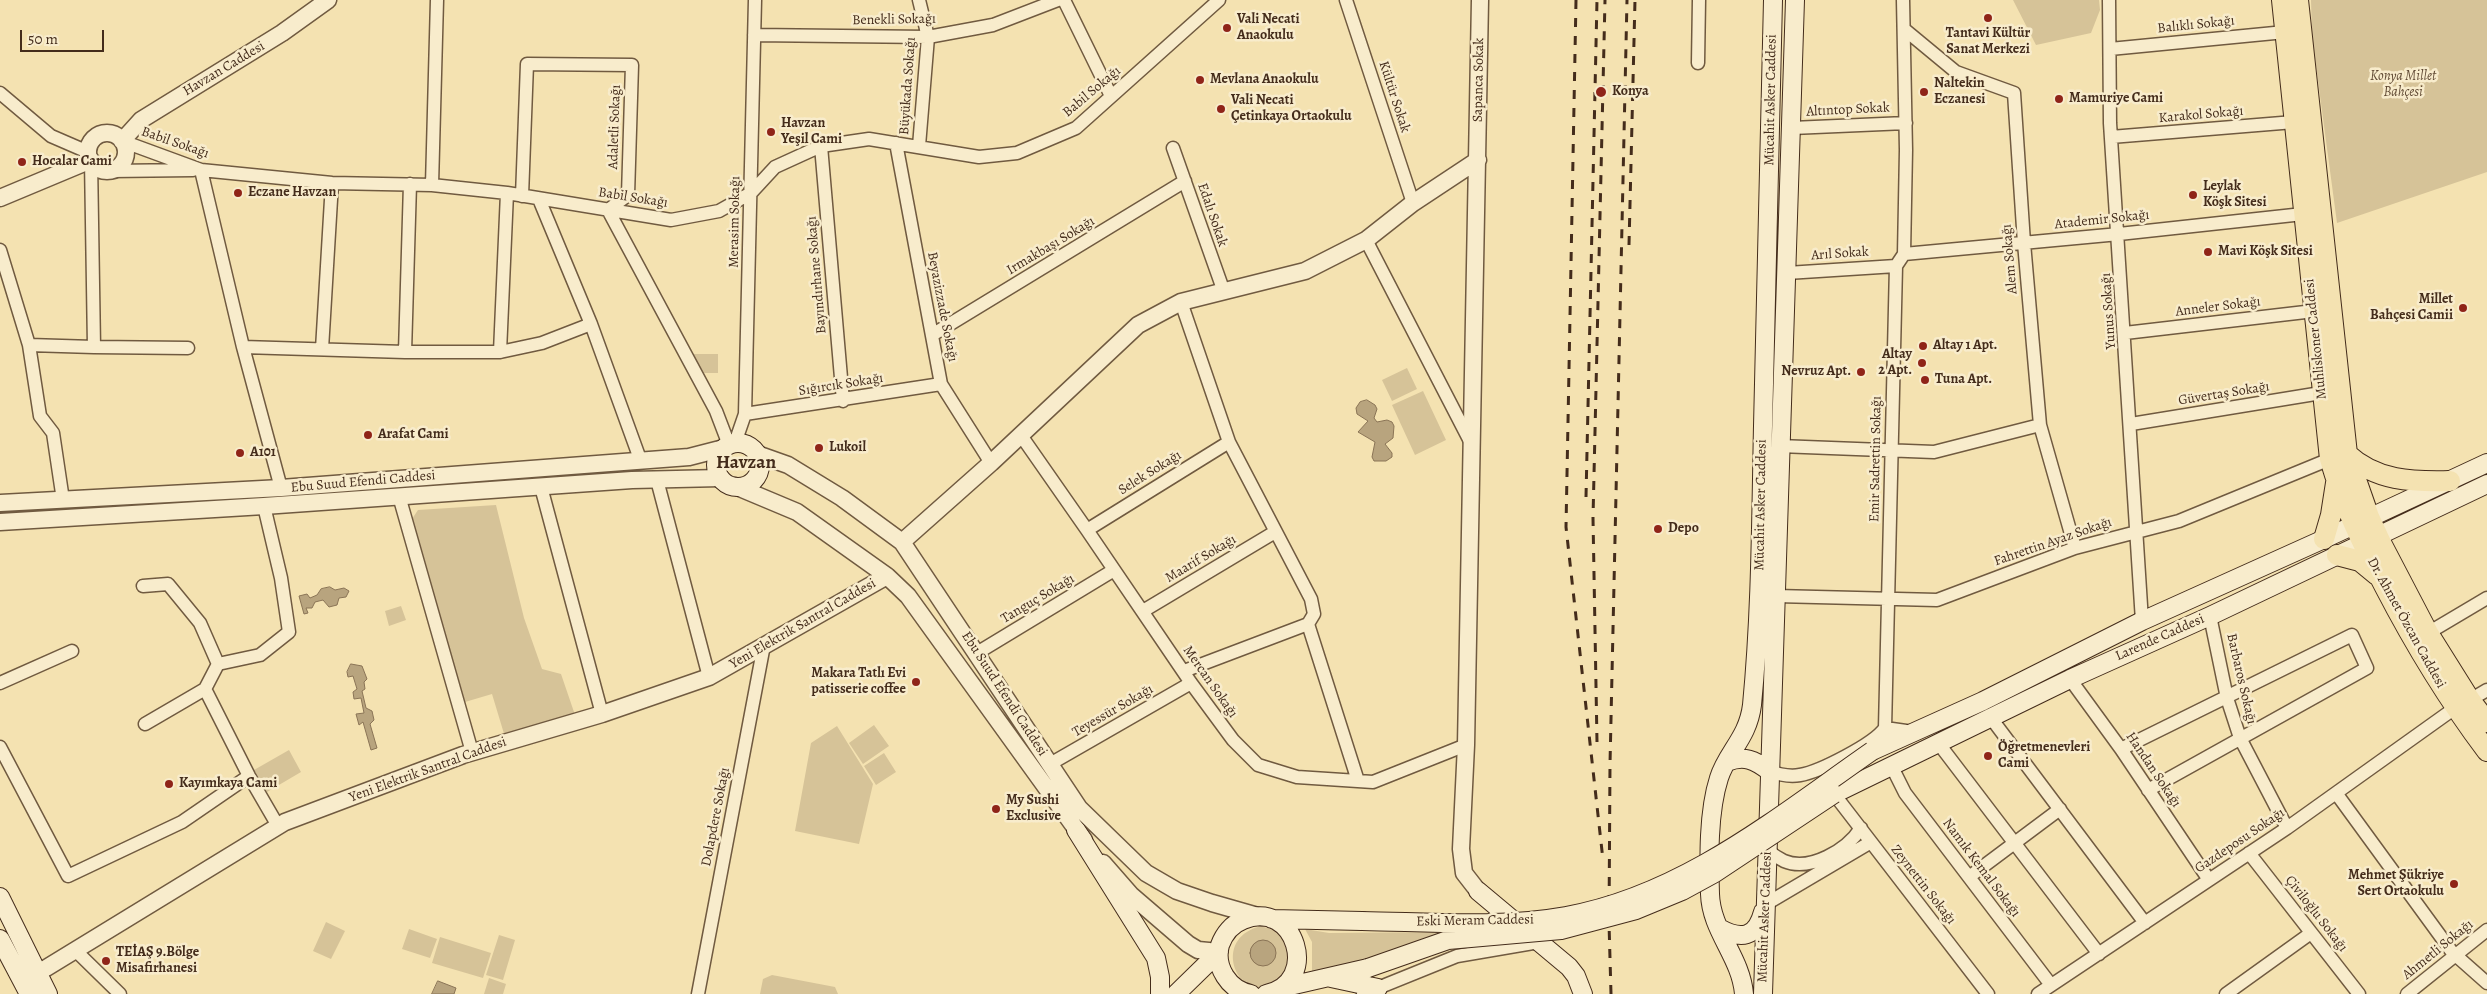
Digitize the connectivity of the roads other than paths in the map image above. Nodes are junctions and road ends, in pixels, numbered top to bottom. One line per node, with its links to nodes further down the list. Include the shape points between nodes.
1 (328, 0): 29 (street, Havzan Caddesi, via 282,33 141,120)
2 (437, 0): 41 (street)
3 (919, 0): 20 (street, Büyükada Sokağı)
4 (1058, 0): 20 (street, Benekli Sokağı, via 993,25)
5 (1064, 0): 24 (street)
6 (1219, 0): 24 (street, Babil Sokağı)
7 (1346, 0): 47 (street, Kültür Sokak)
8 (1480, 0): 35 (street, Sapanca Sokak)
9 (1699, 0): 22 (street)
10 (1773, 0): 146 (main road, Mücahit Asker Caddesi, via 1759,590 1751,708 1744,733)
11 (1795, 0): 27 (main road, Mücahit Asker Caddesi)
12 (1903, 0): 17 (street)
13 (2109, 0): 21 (street, Yunus Sokağı)
14 (2282, 0): 18 (main road, Muhliskoner Caddesi)
15 (2298, 0): 83 (main road, Muhliskoner Caddesi)
16 (753, 3): 19 (street, Merasim Sokağı)
17 (1904, 29): 25 (street); 52 (street, Alem Sokağı, via 1956,72 2014,92)
18 (2285, 32): 21 (street, Balıklı Sokağı); 26 (main road, Muhliskoner Caddesi)
19 (754, 35): 20 (street, Benekli Sokağı); 43 (street, Merasim Sokağı)
20 (928, 37): 32 (street, Büyükada Sokağı)
21 (2110, 49): 28 (street, Yunus Sokağı)
22 (1698, 63)
23 (0, 93): 34 (street, via 51,136)
24 (1111, 96): 32 (street, Babil Sokağı, via 1076,128 1017,154 979,157)
25 (1906, 122): 27 (street, Altıntop Sokak); 54 (street)
26 (2294, 122): 28 (street, Karakol Sokağı); 49 (main road, Muhliskoner Caddesi)
27 (1792, 128): 56 (main road, Mücahit Asker Caddesi)
28 (2111, 137): 50 (street, Yunus Sokağı)
29 (122, 141): 34 (street, via 113,134 101,134 92,141); 36 (street, via 124,159); 37 (street, Babil Sokağı)
30 (896, 143): 31 (street, Babil Sokağı, via 869,139); 32 (street, Babil Sokağı); 62 (street, Beyazizzade Sokağı)
31 (821, 146): 43 (street, Babil Sokağı, via 775,167); 72 (street, Bayındırhane Sokağı)
32 (919, 146)
33 (1173, 148): 38 (street, Edalı Sokak)
34 (89, 156): 36 (street, via 97,168); 45 (street); 64 (street)
35 (1478, 160): 47 (street); 79 (street, Sapanca Sokak)
36 (110, 170): 37 (street)
37 (201, 170): 39 (street, Babil Sokağı); 65 (street)
38 (1185, 182): 57 (street, Edalı Sokak); 62 (street, Irmakbaşı Sokağı)
39 (332, 183): 40 (street, Babil Sokağı); 67 (street)
40 (410, 184): 41 (street, Babil Sokağı); 68 (street)
41 (432, 185): 42 (street, Babil Sokağı)
42 (507, 193): 44 (street, Babil Sokağı); 69 (street)
43 (751, 193): 48 (street, Babil Sokağı, via 719,211 671,220); 73 (street, Merasim Sokağı)
44 (522, 196): 46 (street, Babil Sokağı); 48 (street, Adaletli Sokağı, via 527,64 632,66 628,195)
45 (0, 198)
46 (539, 199): 48 (street, Babil Sokağı); 60 (street)
47 (1413, 203): 51 (street)
48 (608, 210): 78 (street, via 716,411)
49 (2303, 214): 50 (street, Atademir Sokağı); 59 (main road, Muhliskoner Caddesi)
50 (2119, 234): 52 (street, Atademir Sokağı); 61 (street, Yunus Sokağı)
51 (1366, 240): 57 (street, via 1305,271); 79 (street)
52 (2024, 243): 54 (street, Atademir Sokağı); 75 (street, Alem Sokağı)
53 (0, 250): 63 (street)
54 (1904, 254): 55 (street)
55 (1896, 266): 56 (street, Arıl Sokak); 81 (street, Emir Sadrettin Sokağı)
56 (1787, 273): 80 (main road, Mücahit Asker Caddesi)
57 (1224, 292): 58 (street)
58 (1181, 302): 76 (street, via 1138,324); 77 (street)
59 (2314, 311): 61 (street, Anneler Sokağı); 71 (main road, Muhliskoner Caddesi)
60 (591, 324): 69 (street, via 542,342); 84 (street)
61 (2125, 333): 74 (street, Yunus Sokağı)
62 (932, 335): 70 (street, Beyazizzade Sokağı)
63 (29, 345): 64 (street); 95 (street, via 40,416 53,433)
64 (94, 347): 66 (street)
65 (242, 347): 67 (street); 93 (street)
66 (188, 348)
67 (322, 349): 68 (street)
68 (405, 352): 69 (street)
69 (500, 352)
70 (941, 384): 72 (street, Sığırcık Sokağı); 85 (street, Beyazizzade Sokağı)
71 (2321, 393): 74 (street, Güvertaş Sokağı); 83 (main road, Muhliskoner Caddesi)
72 (843, 400): 73 (street, Sığırcık Sokağı)
73 (745, 414): 78 (street, Merasim Sokağı)
74 (2131, 424): 101 (street, Yunus Sokağı)
75 (2040, 425): 81 (street, via 1934,452); 106 (street, Alem Sokağı)
76 (1020, 434): 85 (street); 100 (street, Mercan Sokağı)
77 (1229, 442): 100 (street, Selek Sokağı); 102 (street)
78 (729, 445): 82 (main road, via 748,445); 84 (street, Ebu Suud Efendi Caddesi, via 689,457); 90 (main road, via 720,453 716,466)
79 (1472, 446): 140 (street, Sapanca Sokak)
80 (1779, 446): 81 (street); 112 (main road, Mücahit Asker Caddesi)
81 (1891, 451): 114 (street, Emir Sadrettin Sokağı)
82 (757, 454): 90 (main road, via 760,460 758,474 749,484); 105 (street, Ebu Suud Efendi Caddesi, via 788,465 842,498)
83 (2338, 456): 88 (main road, Muhliskoner Caddesi); 89 (main road, via 2391,479); 98 (main road, Muhliskoner Caddesi); 101 (street, Fahrettin Ayaz Sokağı, via 2178,521)
84 (640, 460): 93 (street, Ebu Suud Efendi Caddesi)
85 (991, 463): 105 (street)
86 (2487, 463): 89 (main road, Larende Caddesi)
87 (657, 480): 90 (street, Ebu Suud Efendi Caddesi); 92 (street, Ebu Suud Efendi Caddesi); 125 (street)
88 (2336, 481): 98 (main road, Muhliskoner Caddesi); 103 (main road)
89 (2450, 481): 98 (main road, Larende Caddesi)
90 (728, 482): 109 (street, Ebu Suud Efendi Caddesi, via 797,512)
91 (2487, 484): 104 (main road, Larende Caddesi)
92 (541, 487): 94 (street, Ebu Suud Efendi Caddesi); 133 (street)
93 (281, 488): 95 (street, Ebu Suud Efendi Caddesi)
94 (399, 496): 97 (street, Ebu Suud Efendi Caddesi); 145 (street)
95 (63, 500): 96 (street, Ebu Suud Efendi Caddesi)
96 (0, 503)
97 (264, 506): 99 (street, Ebu Suud Efendi Caddesi); 123 (street, via 281,578 289,632 260,655)
98 (2361, 521): 103 (main road, Larende Caddesi); 104 (main road)
99 (0, 522)
100 (1087, 530): 108 (street, Mercan Sokağı)
101 (2135, 531): 106 (street, Fahrettin Ayaz Sokağı); 117 (street, Yunus Sokağı)
102 (1275, 532): 115 (street, Maarif Sokağı); 118 (street, via 1311,599 1314,614)
103 (2324, 539): 117 (main road, Larende Caddesi)
104 (2370, 539): 107 (main road, Larende Caddesi); 110 (main road, Dr. Ahmet Özcan Caddesi); 119 (main road, Dr. Ahmet Özcan Caddesi)
105 (902, 542): 122 (street, Ebu Suud Efendi Caddesi)
106 (2075, 548): 114 (street, Fahrettin Ayaz Sokağı, via 1937,600)
107 (2337, 555): 110 (main road, via 2360,561); 116 (main road, Larende Caddesi)
108 (1114, 570): 115 (street, Mercan Sokağı); 122 (street, Tanguç Sokağı)
109 (887, 576): 120 (street, Yeni Elektrik Santral Caddesi); 159 (street, Ebu Suud Efendi Caddesi, via 908,596)
110 (2380, 577): 132 (main road, Dr. Ahmet Özcan Caddesi, via 2416,646)
111 (143, 586): 123 (street, via 168,584 200,623)
112 (1776, 596): 114 (street, Fahrettin Ayaz Sokağı); 149 (main road, Mücahit Asker Caddesi)
113 (2487, 598): 119 (street)
114 (1888, 599): 137 (street, Emir Sadrettin Sokağı)
115 (1143, 611): 124 (street, Mercan Sokağı)
116 (2210, 616): 126 (main road, Larende Caddesi); 131 (street, Barbaros Sokağı)
117 (2142, 620): 137 (main road, Larende Caddesi, via 1915,732)
118 (1308, 624): 124 (street); 151 (street)
119 (2428, 633): 132 (main road, Dr. Ahmet Özcan Caddesi)
120 (764, 645): 125 (street, Yeni Elektrik Santral Caddesi); 190 (street, Dolapdere Sokağı)
121 (72, 651): 127 (street)
122 (977, 653): 147 (street, Ebu Suud Efendi Caddesi)
123 (218, 664): 129 (street)
124 (1184, 671): 128 (street, Mercan Sokağı)
125 (709, 677): 133 (street, Yeni Elektrik Santral Caddesi)
126 (2070, 679): 134 (main road, Larende Caddesi); 142 (street, Handan Sokağı)
127 (0, 683)
128 (1191, 683): 147 (street, Teyessür Sokağı); 151 (street, Mercan Sokağı, via 1233,740 1258,765 1297,777)
129 (205, 689): 136 (street); 150 (street)
130 (2487, 690): 132 (street, Gazdeposu Sokağı)
131 (2227, 698): 138 (street, Barbaros Sokağı); 138 (street, via 2352,635 2367,668); 142 (street)
132 (2462, 704): 135 (main road, Dr. Ahmet Özcan Caddesi); 144 (main road, Dr. Ahmet Özcan Caddesi); 153 (street, Gazdeposu Sokağı)
133 (602, 714): 145 (street, Yeni Elektrik Santral Caddesi)
134 (1991, 718): 139 (main road, Larende Caddesi); 155 (street)
135 (2487, 722)
136 (145, 724)
137 (1888, 735): 143 (main road, Larende Caddesi); 149 (street, via 1879,736 1836,761 1801,775 1782,776)
138 (2240, 738): 152 (street); 158 (street, Barbaros Sokağı)
139 (1939, 744): 148 (main road, Larende Caddesi); 161 (street)
140 (1466, 745): 151 (street, Mercan Sokağı, via 1373,782); 166 (street, Sapanca Sokak, via 1461,849 1464,873)
141 (0, 747): 150 (street, via 68,876 182,822)
142 (2121, 749): 152 (street, Handan Sokağı)
143 (1872, 751): 169 (main road, Eski Meram Caddesi, bridge, via 1706,863 1665,885 1620,902 1566,916 1513,922)
144 (2487, 751)
145 (472, 752): 156 (street, Yeni Elektrik Santral Caddesi)
146 (1727, 762): 149 (main road, via 1738,758 1750,759); 171 (main road, Mücahit Asker Caddesi, via 1719,778 1711,823 1710,897)
147 (1050, 764): 169 (street, Ebu Suud Efendi Caddesi, via 1080,808 1146,873 1177,891)
148 (1892, 767): 154 (main road, Larende Caddesi); 164 (street, Namık Kemal Sokağı, via 1905,793)
149 (1770, 771): 162 (main road, Mücahit Asker Caddesi)
150 (249, 776): 156 (street)
151 (1358, 781)
152 (2148, 790): 165 (street, Handan Sokağı)
153 (2336, 793): 158 (street, Gazdeposu Sokağı); 179 (street)
154 (1834, 794): 157 (street, Zeynettin Sokağı); 180 (main road, Eski Meram Caddesi, bridge, via 1715,873 1636,910 1561,930 1448,940)
155 (2060, 809): 161 (street); 170 (street)
156 (278, 826): 176 (street, Yeni Elektrik Santral Caddesi)
157 (1861, 828): 160 (street, Zeynettin Sokağı); 162 (street, via 1853,840 1819,860 1785,862)
158 (2287, 828): 163 (street, Gazdeposu Sokağı)
159 (1076, 830): 177 (street, Ebu Suud Efendi Caddesi, via 1144,908 1198,950); 191 (main road, via 1156,958)
160 (1871, 842): 168 (street); 197 (street, Zeynettin Sokağı)
161 (2013, 842): 164 (street); 178 (street)
162 (1767, 850): 168 (main road, Mücahit Asker Caddesi)
163 (2249, 853): 165 (street, Gazdeposu Sokağı); 173 (street, Çiviloğlu Sokağı)
164 (1969, 877): 184 (street, Namık Kemal Sokağı)
165 (2209, 880): 170 (street, Gazdeposu Sokağı)
166 (1478, 891): 175 (main road)
167 (0, 897): 181 (main road)
168 (1766, 904): 171 (main road, via 1753,932 1732,935); 196 (main road, Mücahit Asker Caddesi)
169 (1266, 918): 177 (main road, Eski Meram Caddesi, via 1246,918 1233,926 1223,938); 186 (main road, via 1290,933 1298,955 1291,977)
170 (2145, 923): 178 (street, Gazdeposu Sokağı)
171 (1719, 928): 195 (main road, Mücahit Asker Caddesi, via 1736,959)
172 (2487, 930): 179 (street, Ahmetli Sokağı)
173 (2311, 933): 199 (street); 200 (street, Çiviloğlu Sokağı)
174 (0, 939): 187 (main road)
175 (1539, 942): 185 (street, via 1457,956); 194 (main road, via 1576,976)
176 (76, 951): 181 (street, Yeni Elektrik Santral Caddesi); 189 (street)
177 (1219, 952): 192 (main road); 193 (main road, via 1221,968 1228,981 1241,991)
178 (2099, 954): 184 (street, Gazdeposu Sokağı)
179 (2455, 955): 183 (street); 201 (street, Ahmetli Sokağı)
180 (1368, 968): 182 (main road, Eski Meram Caddesi); 185 (main road)
181 (38, 973): 188 (main road)
182 (1328, 977): 185 (main road); 186 (main road, Eski Meram Caddesi)
183 (2487, 983)
184 (2052, 985): 198 (street, Gazdeposu Sokağı)
185 (1360, 990)
186 (1273, 991)
187 (29, 994)
188 (48, 994)
189 (120, 994)
190 (698, 994)
191 (1160, 994)
192 (1176, 994)
193 (1252, 994)
194 (1583, 994)
195 (1744, 994)
196 (1763, 994)
197 (1988, 994)
198 (2038, 994)
199 (2226, 994)
200 (2359, 994)
201 (2407, 994)

